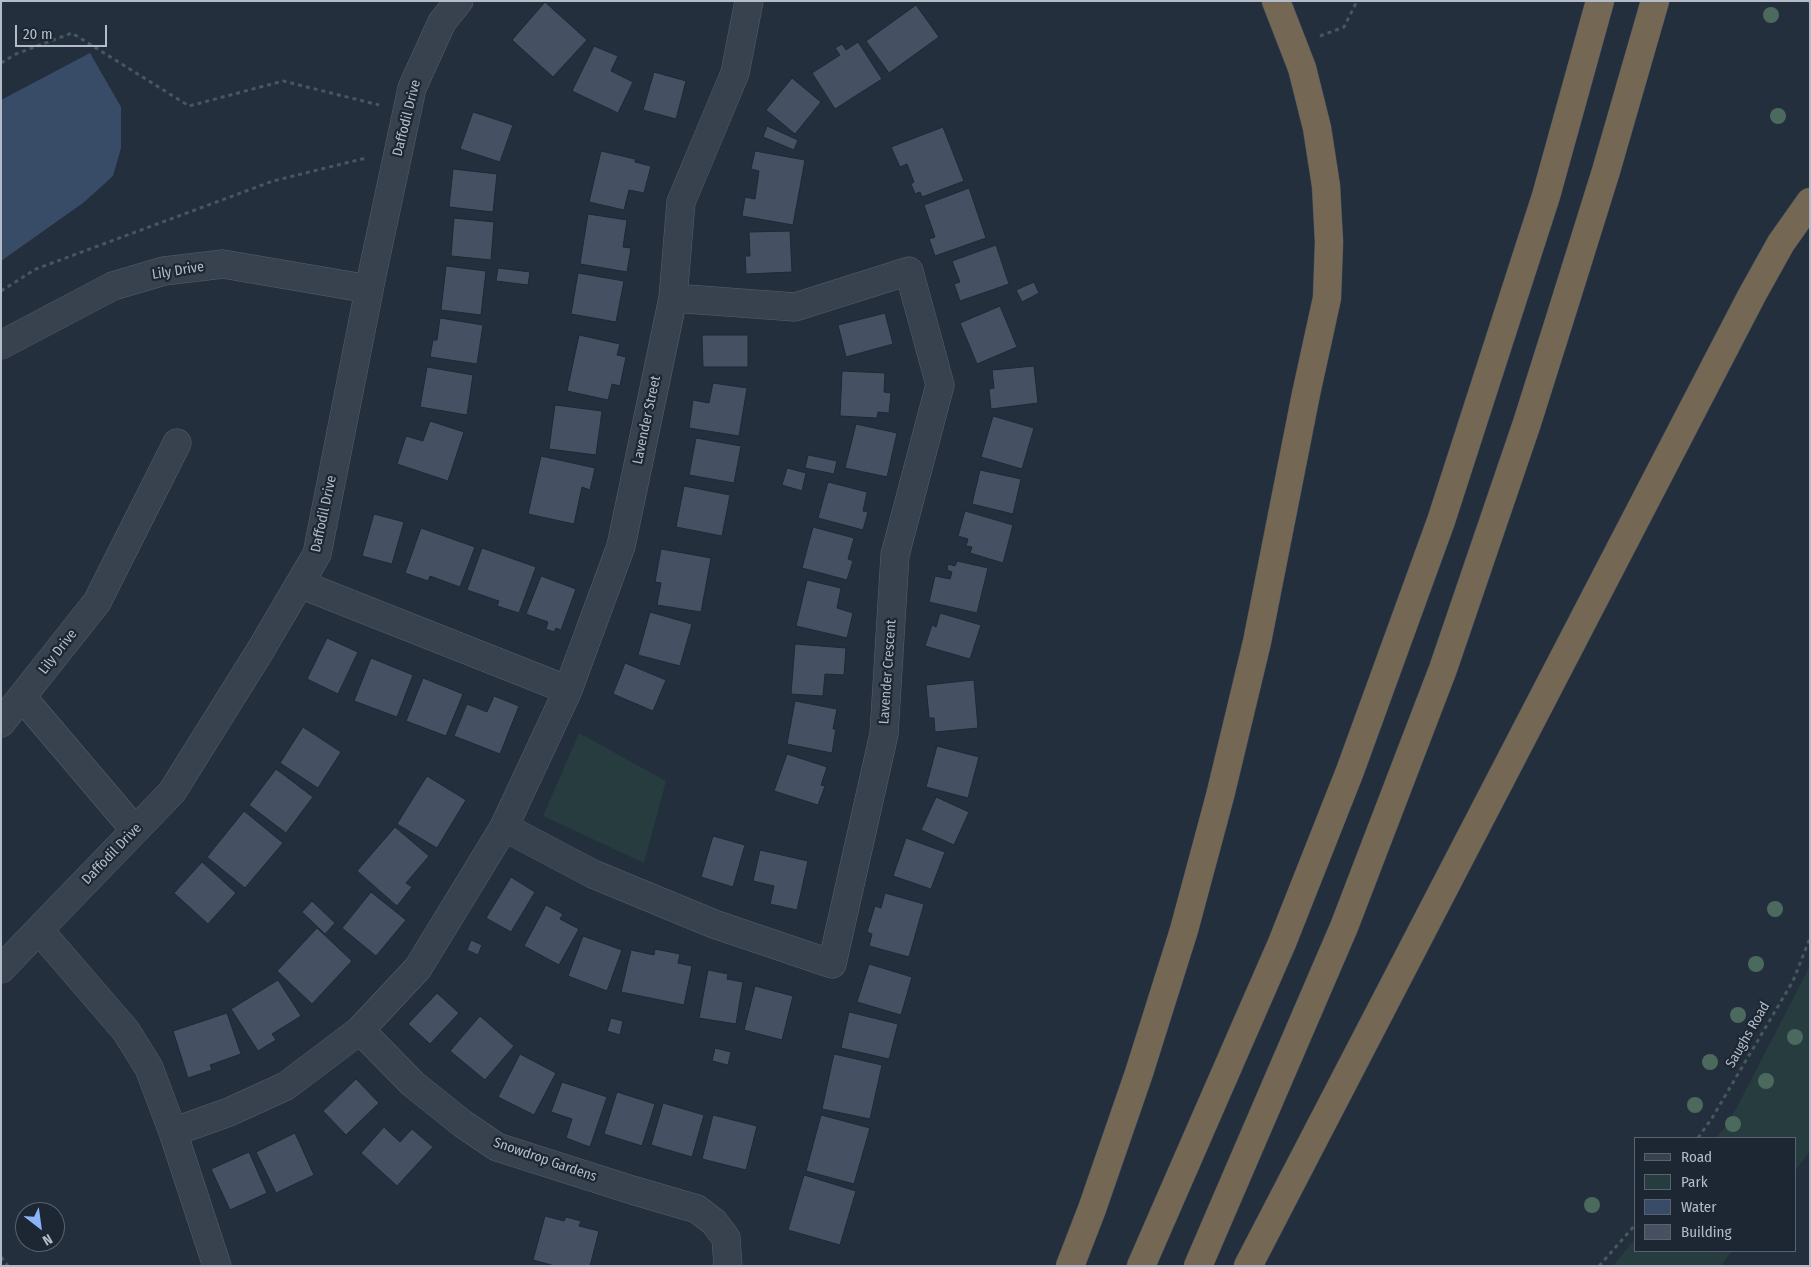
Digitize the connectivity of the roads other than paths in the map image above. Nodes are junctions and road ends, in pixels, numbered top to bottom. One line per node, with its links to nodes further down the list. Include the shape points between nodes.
1 (459, 1): 7 (street, Daffodil Drive, via 442,22 412,88)
2 (749, 1): 8 (street, Lavender Street, via 735,73 681,202)
3 (1276, 1): 23 (highway, via 1302,68 1317,128 1326,186 1329,242 1326,298 1257,642 1218,805 1184,930 1139,1073)
4 (1600, 1): 24 (highway, via 1546,196 1441,521 1350,771 1282,943)
5 (1655, 1): 25 (highway, via 1527,423 1443,669 1344,927)
6 (1810, 202): 26 (highway, via 1781,243 1748,303)
7 (369, 289): 9 (street, Lily Drive, via 223,264 164,271 113,286); 11 (street, Daffodil Drive, via 317,554)
8 (673, 298): 12 (street, Lavender Street, via 620,546); 15 (street, Lavender Crescent, via 795,307 909,271 940,385 895,555 884,734 832,964 714,924 628,889)
9 (1, 346)
10 (176, 443): 13 (street, Lily Drive, via 96,602)
11 (300, 584): 12 (street); 16 (street, Daffodil Drive, via 172,792)
12 (568, 690): 15 (street, Lavender Street)
13 (22, 697): 14 (street, Lily Drive); 16 (street)
14 (1, 723)
15 (504, 827): 19 (street, Lavender Street, via 418,968)
16 (135, 830): 17 (street, Daffodil Drive)
17 (39, 930): 18 (street, Daffodil Drive); 20 (street, via 126,1031 149,1068)
18 (1, 969)
19 (360, 1030): 20 (street, Lavender Street, via 286,1086 229,1112); 22 (street, Snowdrop Gardens, via 414,1084 497,1147 697,1209 714,1222 726,1238)
20 (173, 1132): 21 (street)
21 (217, 1266)
22 (728, 1266)
23 (1070, 1266)
24 (1141, 1266)
25 (1198, 1266)
26 (1248, 1266)

